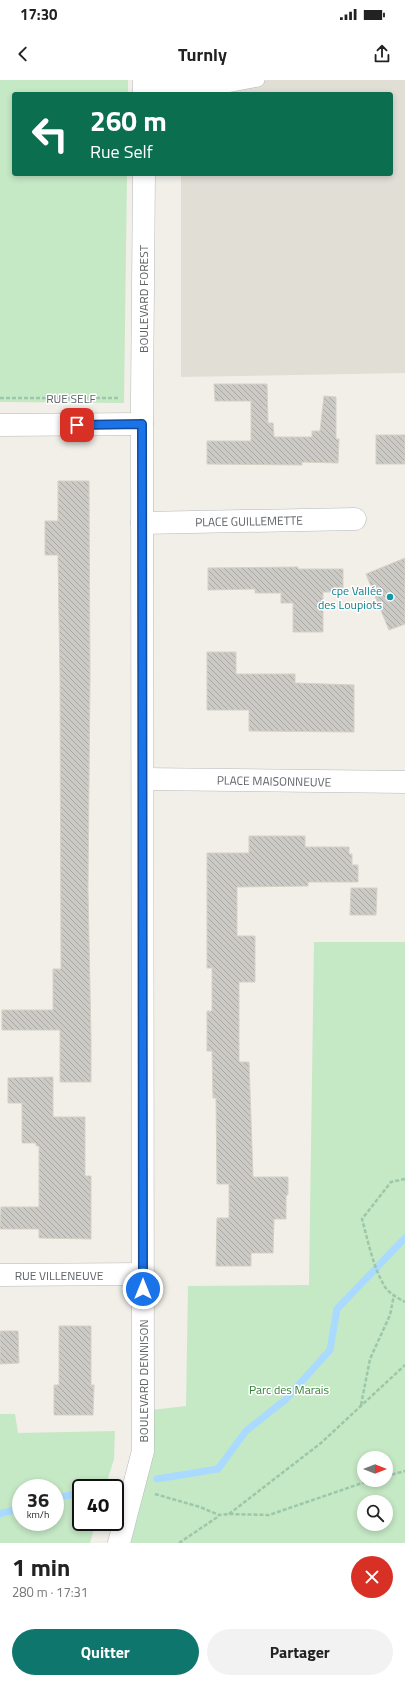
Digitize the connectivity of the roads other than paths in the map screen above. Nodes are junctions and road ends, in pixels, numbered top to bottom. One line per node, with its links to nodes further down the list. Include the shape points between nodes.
1 (258, 80): 2 (lane, via 226,86)
2 (144, 87)
3 (144, 176): 4 (street, BOULEVARD FOREST)
4 (142, 424): 5 (street); 7 (street, BOULEVARD DENNISON)
5 (0, 425)
6 (355, 519): 7 (street, PLACE GUILLEMETTE)
7 (142, 523): 8 (street, BOULEVARD DENNISON)
8 (143, 779): 9 (street, PLACE MAISONNEUVE); 10 (street, BOULEVARD DENNISON)
9 (405, 782)
10 (143, 1274): 11 (street, RUE VILLENEUVE); 12 (street, BOULEVARD DENNISON, via 143,1451)
11 (0, 1275)
12 (119, 1543)

